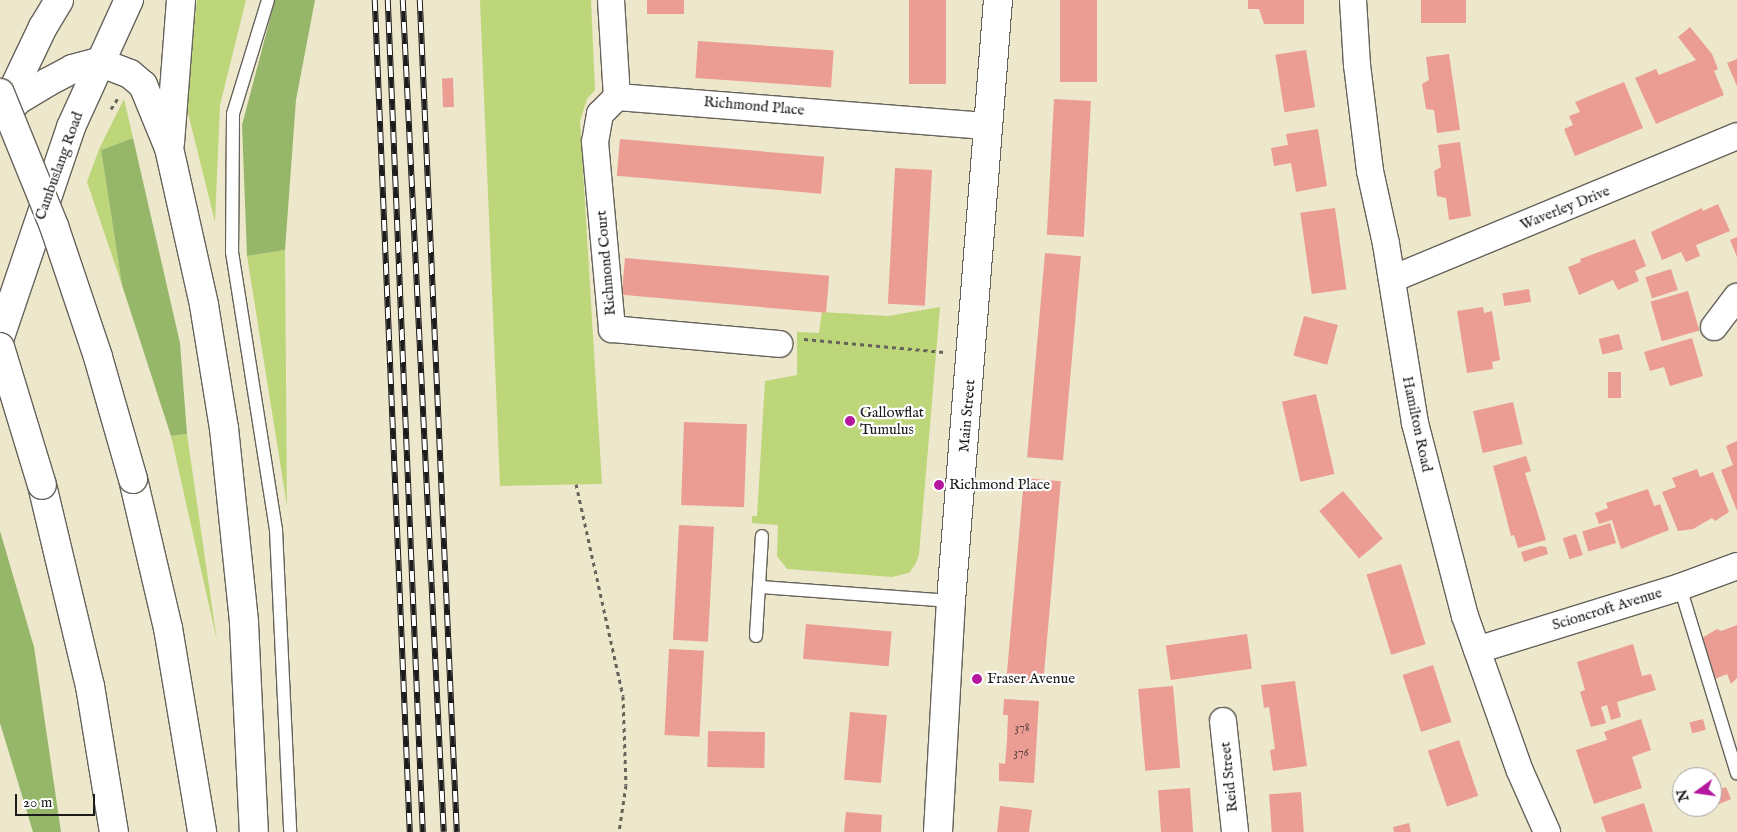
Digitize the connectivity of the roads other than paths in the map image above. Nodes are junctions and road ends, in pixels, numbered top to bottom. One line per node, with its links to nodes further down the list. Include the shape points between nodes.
1 (59, 0): 12 (main road, via 43,26)
2 (109, 0): 9 (main road)
3 (129, 0): 9 (main road, Cambuslang Road)
4 (181, 0): 15 (main road)
5 (268, 0): 34 (lane, via 233,114 232,252 276,530)
6 (611, 0): 11 (street)
7 (998, 0): 13 (main road, Main Street)
8 (1353, 0): 16 (street, Hamilton Road, via 1370,171)
9 (104, 52): 12 (main road, via 18,100); 15 (main road, via 143,85); 19 (main road, Cambuslang Road, via 71,127)
10 (0, 93): 32 (main road, bridge, via 54,226 98,357 133,479 168,628)
11 (617, 97): 13 (street, Richmond Place); 20 (street, Richmond Court, via 600,114 595,142 612,329)
12 (0, 118)
13 (989, 126): 26 (main road, Main Street)
14 (1737, 136): 16 (street, Waverley Drive)
15 (169, 148): 33 (main road, via 204,305 224,428 244,624)
16 (1392, 279): 28 (street, Hamilton Road, via 1415,423 1439,524)
17 (1737, 297): 18 (street)
18 (1714, 327)
19 (0, 336)
20 (779, 344)
21 (0, 347): 31 (main road, bridge, via 42,485 90,686)
22 (762, 536): 24 (lane)
23 (1737, 566): 25 (street, Scioncroft Avenue)
24 (760, 587): 26 (lane); 27 (lane)
25 (1680, 587): 28 (street, Scioncroft Avenue); 30 (lane)
26 (952, 601): 35 (main road, Main Street)
27 (756, 636)
28 (1477, 650): 37 (street, Hamilton Road, via 1520,771)
29 (1223, 721): 36 (street, Reid Street)
30 (1737, 774)
31 (114, 832)
32 (202, 832)
33 (254, 832)
34 (290, 832)
35 (938, 832)
36 (1235, 832)
37 (1547, 832)

